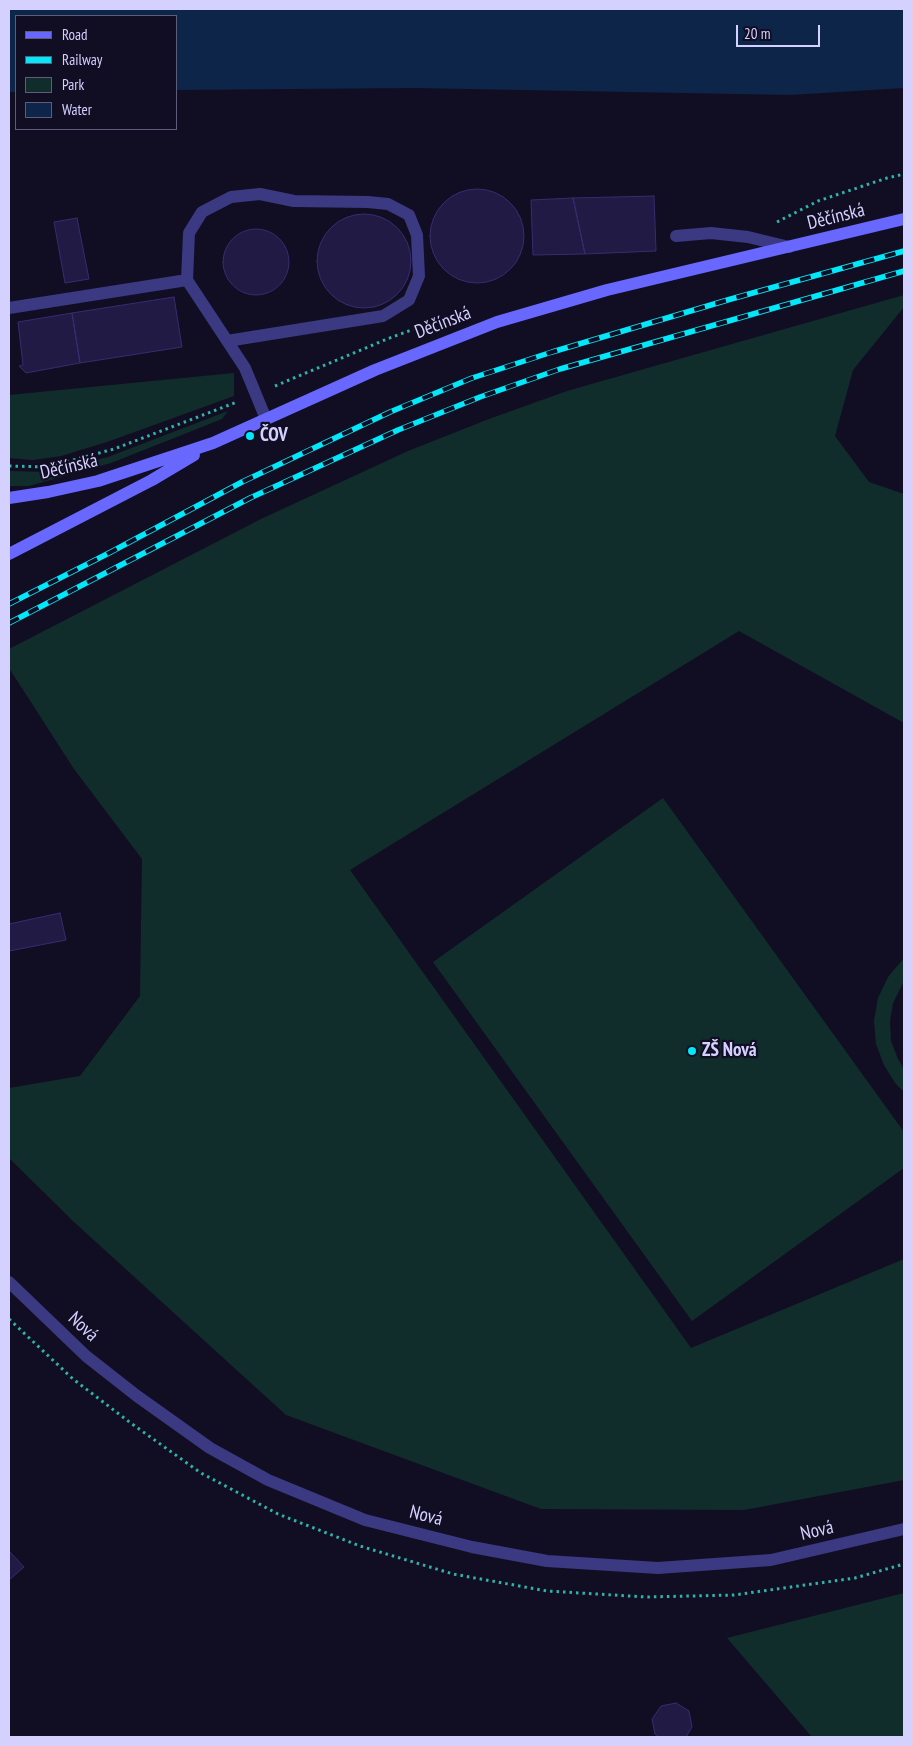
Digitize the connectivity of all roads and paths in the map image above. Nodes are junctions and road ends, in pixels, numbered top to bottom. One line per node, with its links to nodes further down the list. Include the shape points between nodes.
1 (904, 219): 3 (main road, Děčínská)
2 (676, 236): 3 (street, via 711,233)
3 (790, 248): 8 (main road, Děčínská, via 607,290 496,322 375,370)
4 (187, 280): 5 (street); 6 (street); 6 (street, via 189,233 202,212 231,198 260,194 294,201 368,202 388,204 409,215 418,235 419,276 410,300 383,316)
5 (9, 308)
6 (227, 340): 8 (street, via 245,368)
7 (230, 405): 10 (path, via 114,448 56,465)
8 (266, 419): 9 (main road, Děčínská)
9 (213, 443): 11 (main road, Děčínská, via 98,481); 12 (main road, via 152,480)
10 (9, 466)
11 (9, 498)
12 (9, 554)
13 (9, 1282): 16 (street, Nová, via 86,1356 210,1448 268,1480 365,1520 472,1547 547,1561 658,1568 771,1560)
14 (9, 1319): 15 (path)
15 (50, 1358)
16 (904, 1529)

